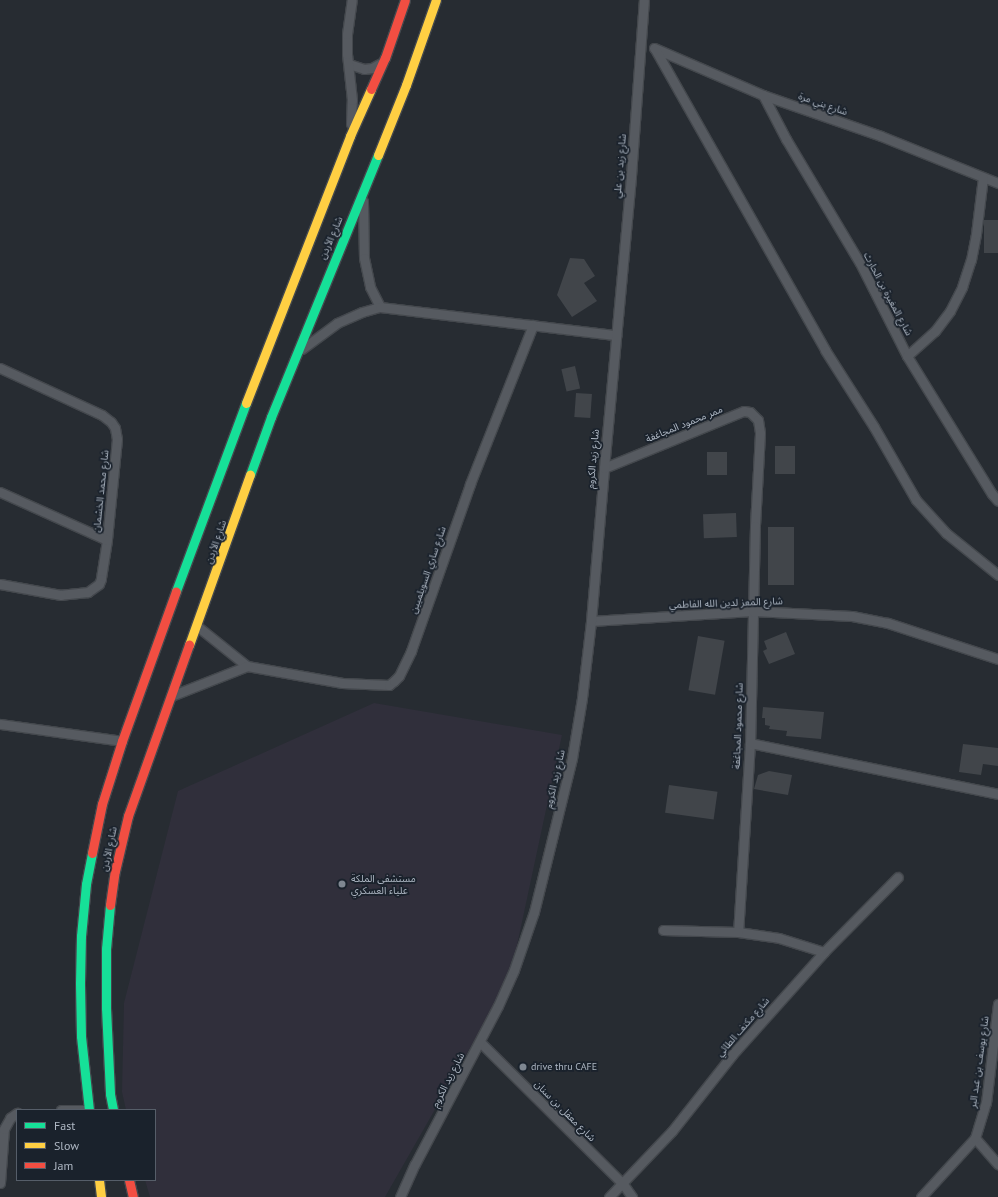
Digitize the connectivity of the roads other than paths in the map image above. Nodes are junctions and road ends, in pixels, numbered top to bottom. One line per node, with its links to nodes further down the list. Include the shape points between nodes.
1 (352, 0): 8 (street, via 348,34)
2 (405, 0): 7 (highway, شارع الأردن)
3 (436, 0): 13 (highway, شارع الأردن, via 406,85)
4 (644, 0): 5 (street, شارع زيد بن علي)
5 (642, 44): 6 (street, شارع بني مرة); 16 (street, شارع زيد بن علي)
6 (655, 48): 9 (street, شارع بني مرة); 25 (street, via 825,350 916,500 946,533)
7 (385, 58): 8 (street, via 379,64 364,69); 10 (highway, شارع الأردن)
8 (349, 64): 10 (street, via 352,100)
9 (763, 95): 11 (street, شارع بني مرة, via 881,136); 18 (street, شارع المغيرة بن الحارث, via 786,139 860,263)
10 (350, 136): 34 (highway, شارع الأردن, via 221,468)
11 (983, 177): 12 (street, شارع بني مرة); 18 (street, via 975,240 962,287 950,311 935,331)
12 (998, 183)
13 (363, 190): 14 (street, via 364,258 370,287); 17 (highway, شارع الأردن)
14 (380, 307): 15 (street); 17 (street, via 337,324)
15 (533, 325): 16 (street); 31 (street, شارع ساري السويلميين, via 470,484 423,618 399,676 389,685 368,685 342,683)
16 (616, 335): 21 (street, شارع زيد الكروم)
17 (296, 354): 29 (highway, شارع الأردن)
18 (907, 356): 23 (street, شارع المغيرة بن الحارث)
19 (0, 368): 24 (street, شارع محمد الخشمان, via 102,416 115,428 117,439)
20 (760, 433): 21 (street, ممر محمود المجاغفة, via 758,420 750,412 744,412); 27 (street, شارع محمود المجاغفة)
21 (604, 468): 28 (street, شارع زيد الكروم)
22 (0, 492): 24 (street)
23 (998, 501)
24 (107, 540): 26 (street, شارع محمد الخشمان, via 102,579 88,592 61,595)
25 (998, 575)
26 (0, 584)
27 (753, 611): 28 (street, شارع المعز لدين الله الفاطمي); 30 (street, شارع المعز لدين الله الفاطمي, via 870,618); 35 (street, شارع محمود المجاغفة)
28 (592, 621): 42 (street, شارع زيد الكروم, via 572,758 534,912 514,970)
29 (197, 626): 31 (street, شارع ساري السويلميين); 32 (highway, شارع الأردن)
30 (998, 659)
31 (247, 666): 32 (street)
32 (170, 696): 44 (highway, شارع الأردن, via 128,816 109,911 106,1008)
33 (0, 724): 34 (street)
34 (122, 741): 43 (highway, شارع الأردن, via 102,804 86,884 80,983 81,1036)
35 (750, 743): 36 (street); 39 (street, شارع محمود المجاغفة)
36 (998, 794)
37 (898, 877): 40 (street, شارع مكنف الطائي)
38 (663, 930): 39 (street)
39 (738, 932): 40 (street, via 779,938)
40 (824, 952): 52 (street, شارع مكنف الطائي, via 732,1055 672,1131)
41 (998, 1004): 46 (street, شارع يوسف بن عبد البر, via 986,1103)
42 (480, 1042): 52 (street, شارع معقل بن سنان); 53 (street, شارع زيد الكروم, via 415,1164)
43 (89, 1109)
44 (113, 1109)
45 (16, 1114): 48 (street, via 10,1118 4,1129)
46 (975, 1138): 47 (street); 58 (street, شارع يوسف بن عبد البر)
47 (998, 1164)
48 (0, 1174): 51 (street)
49 (99, 1181): 54 (highway)
50 (129, 1181): 55 (highway)
51 (0, 1184)
52 (622, 1184): 56 (street, شارع مكنف الطائي); 57 (street, شارع معقل بن سنان)
53 (403, 1196)
54 (101, 1197)
55 (133, 1197)
56 (609, 1197)
57 (632, 1197)
58 (921, 1197)

